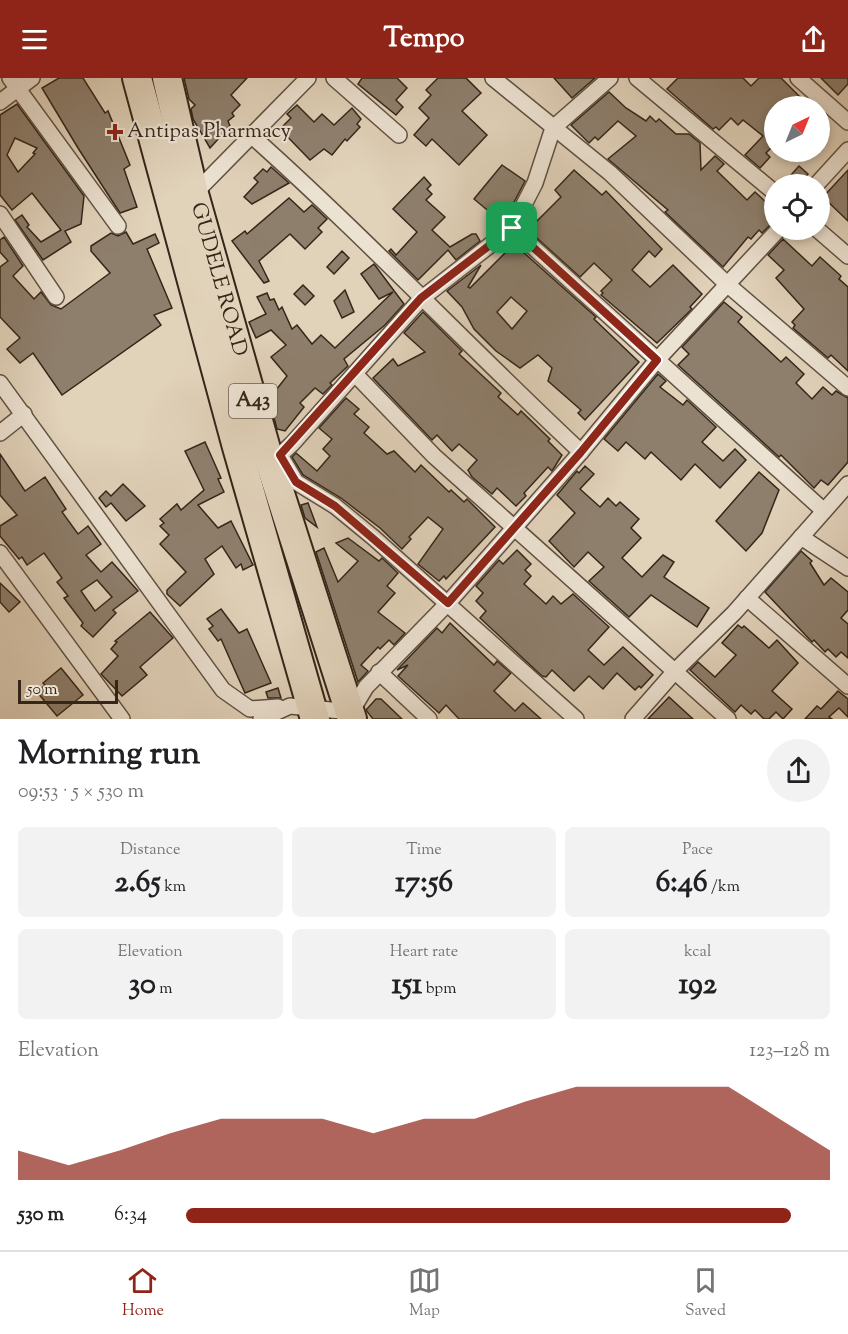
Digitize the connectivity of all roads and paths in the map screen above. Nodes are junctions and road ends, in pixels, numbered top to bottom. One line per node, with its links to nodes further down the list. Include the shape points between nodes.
1 (32, 78): 10 (street)
2 (137, 78): 19 (highway, GUDELE ROAD / A43)
3 (167, 78): 19 (highway, GUDELE ROAD / A43)
4 (308, 78): 15 (street)
5 (334, 78): 14 (street)
6 (493, 78): 13 (street)
7 (610, 78): 13 (street)
8 (637, 78): 18 (street)
9 (798, 78): 12 (street)
10 (14, 83): 11 (street); 21 (street)
11 (0, 102)
12 (848, 122)
13 (553, 128): 22 (street, via 535,183); 26 (street, via 610,173)
14 (399, 135)
15 (252, 136): 19 (street); 28 (street)
16 (848, 150): 17 (street)
17 (826, 174)
18 (764, 184)
19 (184, 202): 36 (highway, GUDELE ROAD / A43); 48 (highway, GUDELE ROAD / A43)
20 (0, 214): 27 (street)
21 (118, 226)
22 (512, 228): 28 (street); 29 (street)
23 (769, 240): 26 (street)
24 (830, 240): 25 (street)
25 (848, 256)
26 (728, 285): 29 (street); 32 (street)
27 (56, 297)
28 (421, 298): 30 (street); 35 (street)
29 (657, 360): 35 (street); 38 (street)
30 (355, 374): 36 (street); 39 (street, via 434,456)
31 (0, 383): 33 (street)
32 (848, 388)
33 (24, 414): 34 (street); 48 (street, via 223,690 250,709)
34 (0, 433)
35 (581, 452): 39 (street)
36 (274, 456): 44 (street, via 296,482 335,506); 49 (highway, GUDELE ROAD / A43)
37 (848, 484): 38 (street)
38 (824, 511): 40 (street)
39 (514, 528): 44 (street); 45 (street)
40 (801, 537): 42 (street); 43 (street)
41 (0, 553): 50 (street)
42 (848, 568)
43 (747, 598): 45 (street); 47 (street)
44 (448, 603): 46 (street); 53 (street)
45 (676, 670): 54 (street); 55 (street)
46 (379, 672): 49 (street, via 360,694); 52 (street)
47 (848, 686)
48 (306, 712): 49 (street); 51 (street)
49 (352, 716)
50 (122, 719)
51 (261, 719)
52 (429, 719)
53 (576, 719)
54 (633, 719)
55 (728, 719)

